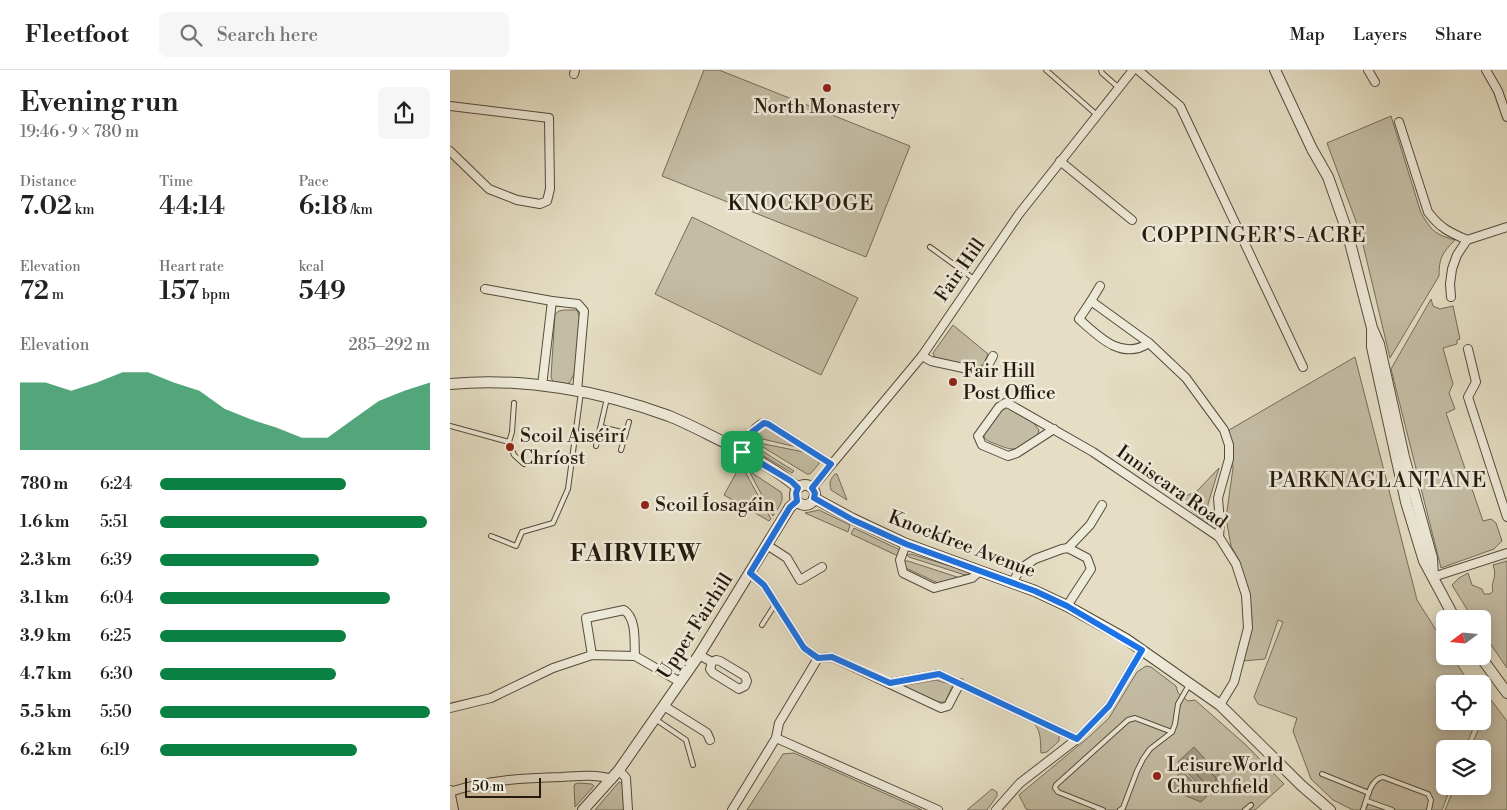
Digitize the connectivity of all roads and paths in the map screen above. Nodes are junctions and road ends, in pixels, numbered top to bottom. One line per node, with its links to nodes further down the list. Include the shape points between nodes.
1 (1046, 70): 11 (lane)
2 (1101, 70): 9 (lane)
3 (1133, 70): 9 (street, Fair Hill)
4 (1138, 70): 30 (street, via 1180,106)
5 (1275, 70): 61 (street, via 1328,177 1347,231 1379,344 1402,466 1432,558)
6 (1368, 70): 8 (street)
7 (1486, 70): 12 (street)
8 (1375, 82)
9 (1119, 88): 11 (street, Fair Hill)
10 (450, 106): 14 (street, via 549,118 550,189 547,201 540,204 517,200 489,190)
11 (1097, 116): 15 (street, Fair Hill)
12 (1507, 118)
13 (1399, 122): 18 (street, via 1428,212 1444,230)
14 (450, 151)
15 (1060, 161): 16 (street); 20 (street, Fair Hill)
16 (1132, 220)
17 (1507, 227): 18 (street)
18 (1467, 240): 23 (street, via 1452,269)
19 (930, 247): 20 (lane)
20 (974, 279): 28 (street, Fair Hill)
21 (1100, 286): 25 (street)
22 (485, 289): 24 (street)
23 (1451, 298)
24 (552, 301): 32 (street); 33 (street, via 578,304 584,311)
25 (1091, 301): 26 (street); 26 (street, via 1079,319 1107,343 1131,349)
26 (1150, 343): 53 (street, via 1186,378 1224,430 1229,459 1218,498)
27 (1468, 349): 51 (street, via 1476,382 1468,397)
28 (922, 356): 29 (street, via 931,361 982,372); 46 (street, Fair Hill)
29 (993, 356)
30 (1303, 367)
31 (450, 384): 32 (street, via 505,382)
32 (542, 386): 33 (street)
33 (579, 391): 34 (street); 52 (lane, via 568,489 554,523 522,532 516,546)
34 (607, 398): 38 (lane); 44 (street, via 670,417)
35 (514, 403): 41 (lane)
36 (629, 422): 40 (lane)
37 (450, 426): 41 (lane)
38 (601, 427): 40 (lane); 42 (lane)
39 (1054, 429): 39 (street, Inniscara Road, via 1008,456 982,445 978,436 999,406 1005,403); 53 (street, Inniscara Road)
40 (626, 433): 43 (lane)
41 (508, 442): 45 (lane, via 514,455)
42 (596, 446)
43 (621, 450)
44 (742, 452): 46 (street, via 752,432 764,423); 47 (street)
45 (524, 464)
46 (831, 464): 48 (street, Fair Hill)
47 (798, 488): 48 (street, via 806,485); 49 (street)
48 (813, 493): 49 (street, via 811,503 805,505); 55 (street, Knockfree Avenue, via 853,520)
49 (797, 501): 54 (street, Upper Fairhill)
50 (1102, 505): 56 (street, via 1090,525)
51 (1507, 517)
52 (491, 536)
53 (1219, 537): 79 (street, Inniscara Road, via 1236,564 1246,594 1248,628 1234,682)
54 (768, 544): 58 (street, via 787,558 800,580); 60 (street, Upper Fairhill)
55 (906, 544): 59 (street, Knockfree Avenue); 59 (street, via 900,560 903,573 934,588 972,578)
56 (1068, 548): 62 (street, via 1035,559 1020,569); 64 (street, via 1087,558 1091,569)
57 (1507, 553): 61 (street)
58 (822, 567)
59 (980, 571): 62 (street, Knockfree Avenue)
60 (750, 573): 63 (street); 68 (street, Upper Fairhill)
61 (1433, 577): 65 (street)
62 (1014, 582): 64 (street, Knockfree Avenue)
63 (776, 603): 66 (lane); 71 (street, via 804,648)
64 (1067, 606): 67 (street, Knockfree Avenue)
65 (1450, 610)
66 (762, 625)
67 (1142, 650): 76 (street, Knockfree Avenue); 85 (street, via 1109,706)
68 (699, 654): 72 (street); 74 (street, Upper Fairhill)
69 (592, 655): 70 (street); 70 (street, via 586,618 624,610 633,621); 81 (street, via 553,668 491,698)
70 (635, 656): 74 (street)
71 (818, 658): 75 (street, via 832,657); 84 (street, via 779,724)
72 (712, 662): 72 (street, via 710,669 713,673 739,689 745,686 744,676 720,661)
73 (1487, 665): 78 (street)
74 (680, 682): 80 (street, Upper Fairhill)
75 (890, 683): 77 (street, via 939,674); 77 (street, via 941,708 948,706)
76 (1190, 683): 79 (street, Knockfree Avenue); 83 (lane, via 1178,704)
77 (960, 684): 85 (street)
78 (1507, 693)
79 (1220, 705): 104 (street, Knockfree Avenue)
80 (664, 706): 82 (street, Upper Fairhill); 86 (street)
81 (450, 708)
82 (655, 719): 87 (lane, via 686,740); 88 (street, Upper Fairhill)
83 (1172, 732): 95 (lane, via 1150,749 1143,759); 102 (lane, via 1135,718 1128,720 1056,785 1058,792)
84 (776, 738): 99 (street); 100 (street)
85 (1077, 739): 101 (street, via 1020,783)
86 (710, 740)
87 (693, 765)
88 (619, 770): 90 (street, Upper Fairhill); 98 (street, via 628,783)
89 (1322, 774): 92 (lane)
90 (612, 779): 91 (street, via 600,775 528,778); 97 (street, Upper Fairhill)
91 (450, 791): 96 (street)
92 (1370, 793): 93 (lane); 107 (lane, via 1374,782 1383,777 1428,794 1431,800)
93 (1367, 801): 105 (lane); 106 (lane)
94 (1251, 805): 103 (lane)
95 (1123, 809)
96 (454, 810)
97 (583, 810)
98 (628, 810)
99 (732, 810)
100 (938, 810)
101 (996, 810)
102 (1103, 810)
103 (1245, 810)
104 (1330, 810)
105 (1363, 810)
106 (1392, 810)
107 (1429, 810)

